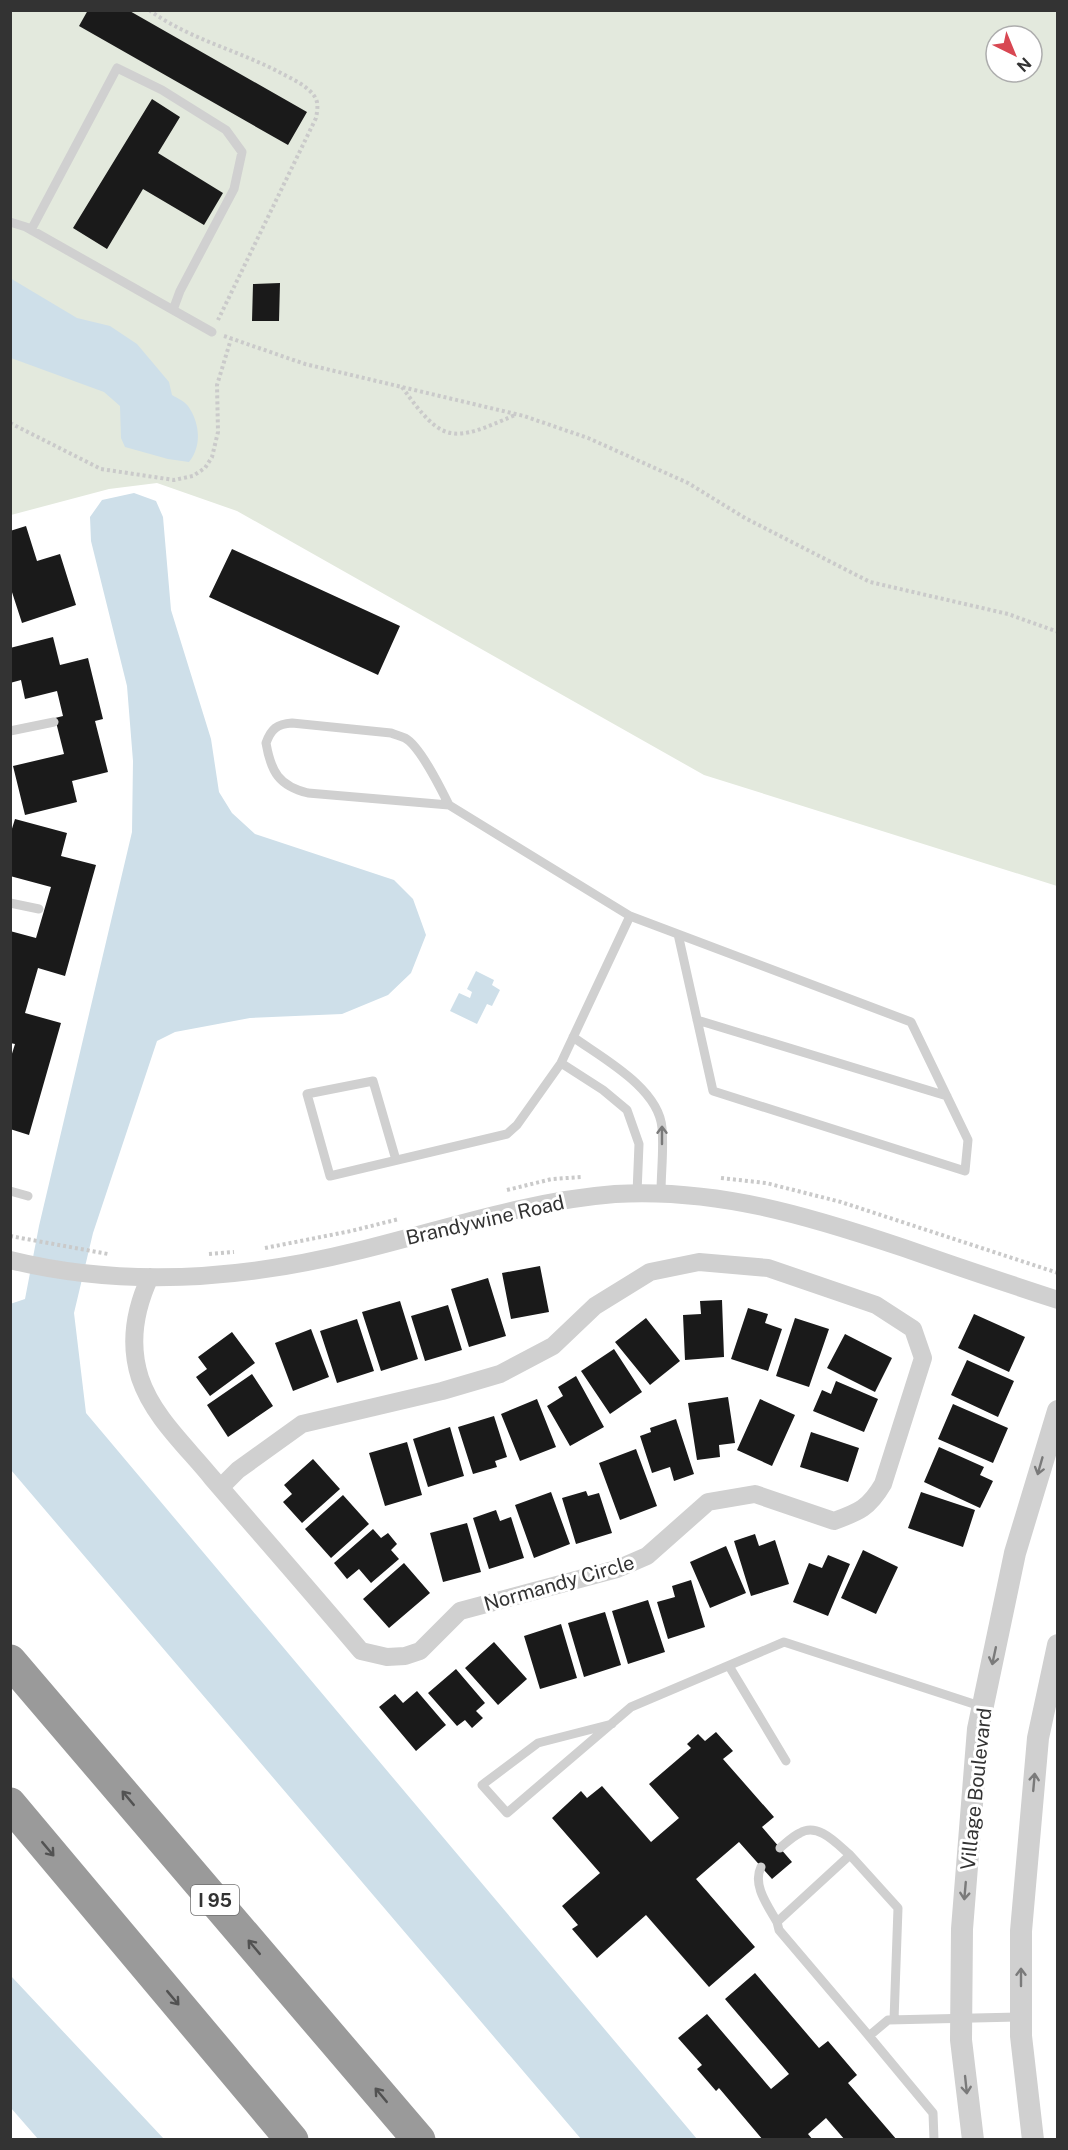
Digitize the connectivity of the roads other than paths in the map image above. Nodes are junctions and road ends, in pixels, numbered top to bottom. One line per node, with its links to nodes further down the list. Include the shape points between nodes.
1 (10, 222): 2 (lane)
2 (31, 230): 3 (lane); 3 (lane, via 117,68 162,90 226,130 242,152 234,189)
3 (173, 310): 4 (lane)
4 (212, 332)
5 (54, 722): 6 (lane)
6 (10, 731)
7 (449, 805): 7 (lane, via 412,744 392,733 292,723 274,728 266,743 278,776 291,789); 10 (lane)
8 (10, 903): 9 (lane)
9 (39, 909)
10 (630, 916): 11 (lane); 13 (lane)
11 (678, 934): 12 (lane); 15 (lane, via 911,1022)
12 (698, 1020): 15 (lane); 15 (lane, via 713,1091 965,1171 968,1140)
13 (573, 1037): 14 (lane); 19 (lane, one-way to 13, via 662,1126 654,1106 642,1089)
14 (561, 1063): 16 (lane, via 507,1134); 18 (lane, via 627,1110 639,1144)
15 (947, 1096)
16 (396, 1161): 16 (lane, via 330,1176 307,1094 373,1081)
17 (10, 1191): 20 (lane)
18 (637, 1193): 19 (street, Brandywine Road); 22 (street, Brandywine Road, via 516,1208 300,1265 232,1274)
19 (661, 1193): 23 (street, Brandywine Road, via 732,1200 828,1222)
20 (28, 1196)
21 (10, 1260): 22 (street, Brandywine Road, via 89,1273)
22 (150, 1277): 25 (street, Normandy Circle, via 138,1305 134,1335 141,1379 154,1407)
23 (1058, 1300)
24 (1058, 1411): 29 (street, Village Boulevard, one-way to 29, via 1015,1553)
25 (221, 1488): 25 (street, Normandy Circle, via 238,1470 302,1424 500,1374 553,1346 595,1306 650,1272 699,1262 768,1268 876,1305 913,1329 922,1358 883,1484 861,1510 834,1521 755,1494 708,1503 647,1556 617,1569 460,1611 420,1651 405,1656 387,1657 362,1651)
26 (1058, 1645): 37 (street, one-way to 26, via 1022,1931 1038,1738)
27 (10, 1661): 42 (highway, I 95, one-way to 27)
28 (729, 1666): 29 (lane, via 784,1642); 30 (lane, via 631,1707); 31 (lane)
29 (983, 1707): 39 (street, Village Boulevard, one-way to 39, via 962,1929)
30 (612, 1724): 30 (lane, via 507,1813 482,1785 538,1743)
31 (786, 1761)
32 (10, 1804): 41 (highway, one-way to 41)
33 (780, 1848): 34 (lane, via 801,1832 815,1830)
34 (850, 1855): 36 (lane); 38 (lane, via 898,1908)
35 (761, 1867): 36 (lane, via 761,1894)
36 (777, 1922): 40 (lane)
37 (1021, 2018): 39 (lane); 45 (street)
38 (894, 2020): 39 (lane); 40 (lane, via 888,2020)
39 (961, 2020): 44 (street, Village Boulevard, one-way to 44)
40 (869, 2036): 43 (lane, via 933,2113)
41 (292, 2139)
42 (419, 2139)
43 (934, 2139)
44 (973, 2139)
45 (1034, 2139)

